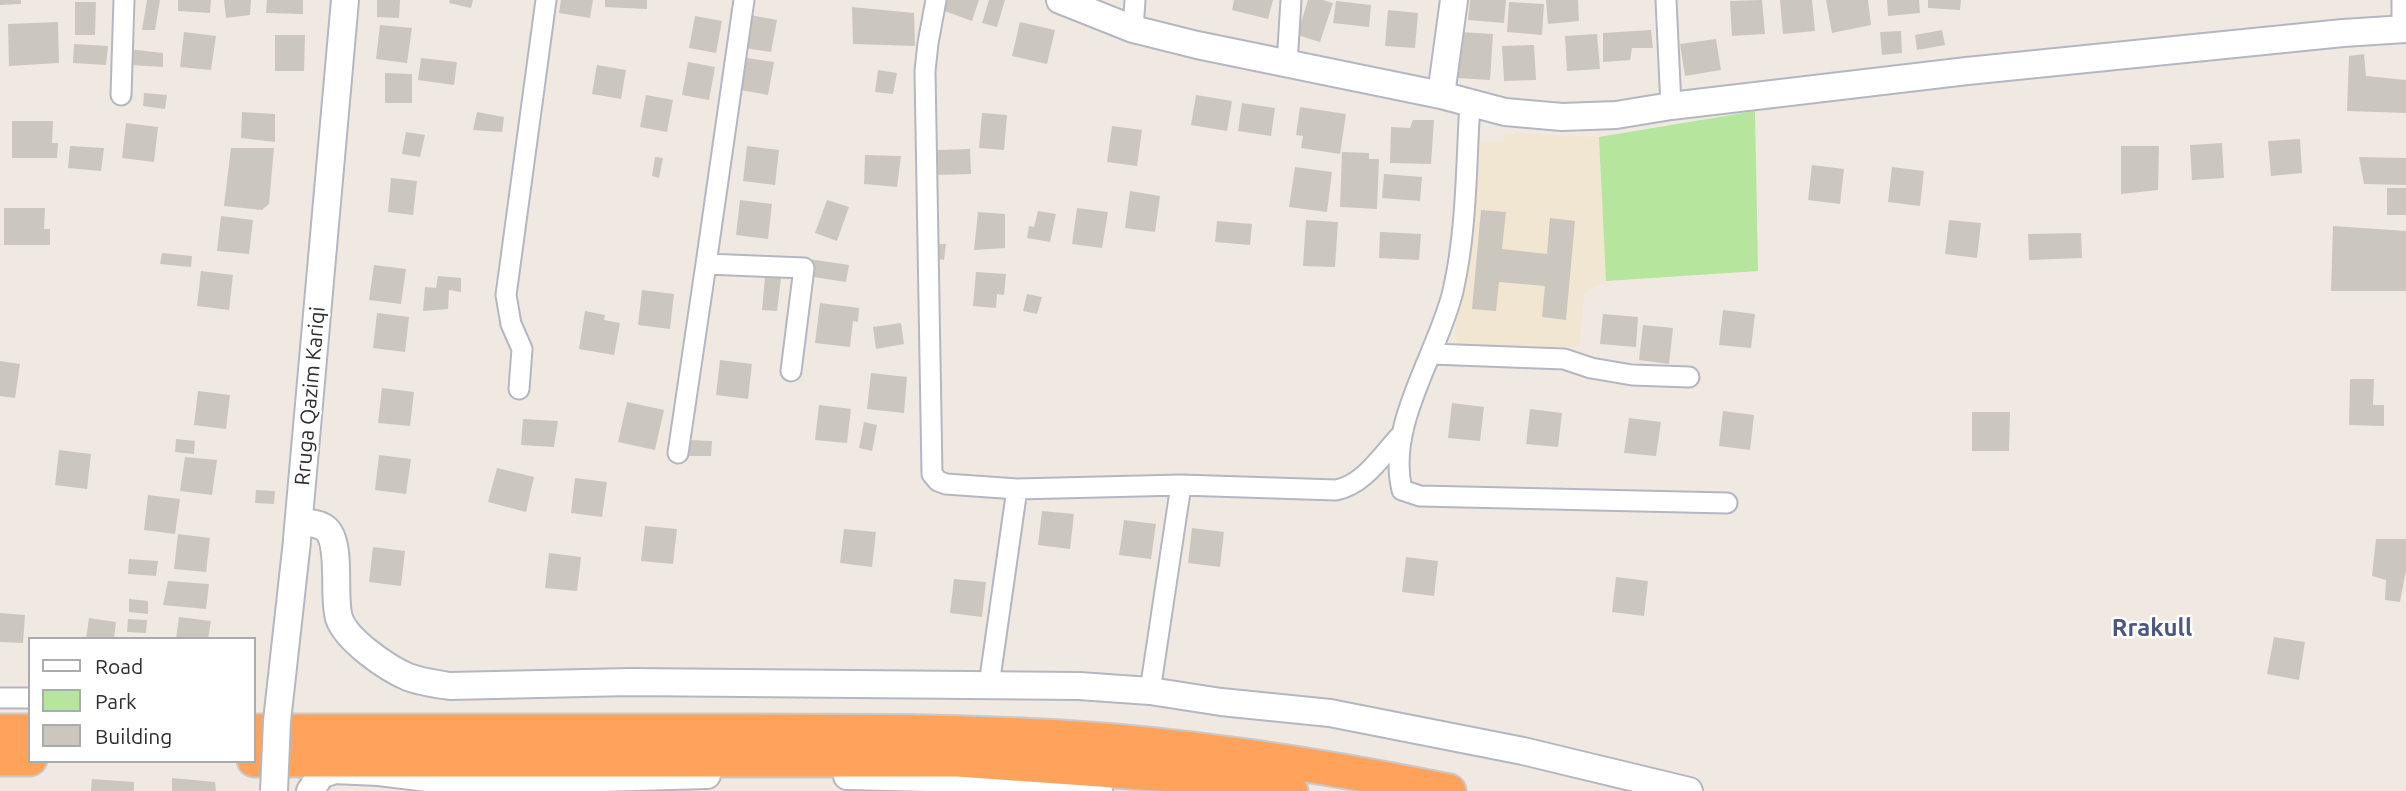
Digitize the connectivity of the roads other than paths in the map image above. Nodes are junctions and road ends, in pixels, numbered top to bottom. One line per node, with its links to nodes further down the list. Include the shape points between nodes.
1 (124, 0): 15 (street)
2 (345, 0): 29 (street, Rruga Qazim Kariqi)
3 (546, 0): 23 (street, via 506,295 522,349)
4 (744, 0): 19 (street)
5 (936, 0): 27 (street, via 925,71 932,474 946,484)
6 (1060, 0): 12 (street)
7 (1135, 0): 12 (street)
8 (1292, 0): 14 (street)
9 (1454, 0): 16 (street)
10 (1666, 0): 18 (street)
11 (2402, 0): 13 (street)
12 (1133, 29): 14 (street)
13 (2404, 29): 18 (street, via 1967,71)
14 (1287, 64): 16 (street)
15 (121, 94)
16 (1441, 94): 17 (street)
17 (1470, 103): 18 (street, via 1505,112 1562,117); 20 (street, via 1460,252 1453,290)
18 (1671, 106)
19 (706, 264): 21 (street, via 804,268); 25 (street)
20 (1431, 354): 22 (street, via 1564,359 1632,375); 24 (street)
21 (791, 371)
22 (1689, 377)
23 (519, 389)
24 (1401, 435): 26 (street, via 1350,488); 28 (street, via 1398,469 1402,490 1408,494)
25 (678, 453)
26 (1181, 485): 27 (street); 31 (street)
27 (1017, 489): 30 (street)
28 (1727, 503)
29 (298, 531): 30 (street, via 317,524 330,534 337,610 345,629 394,670 423,682 450,686 631,681); 41 (street, Rruga Qazim Kariqi, bridge, via 279,698)
30 (989, 685): 31 (street)
31 (1150, 691): 46 (street, via 1398,724)
32 (0, 698): 33 (street)
33 (28, 698)
34 (0, 731): 35 (highway)
35 (28, 731)
36 (256, 731): 45 (highway, via 853,731 1051,737 1175,747)
37 (0, 759): 38 (highway)
38 (28, 759)
39 (256, 760): 44 (highway, via 958,760 1171,775)
40 (969, 785): 42 (street, via 758,773 460,782 352,769 321,775); 43 (street)
41 (274, 791)
42 (310, 791)
43 (1099, 791)
44 (1291, 791)
45 (1449, 791)
46 (1689, 791)

